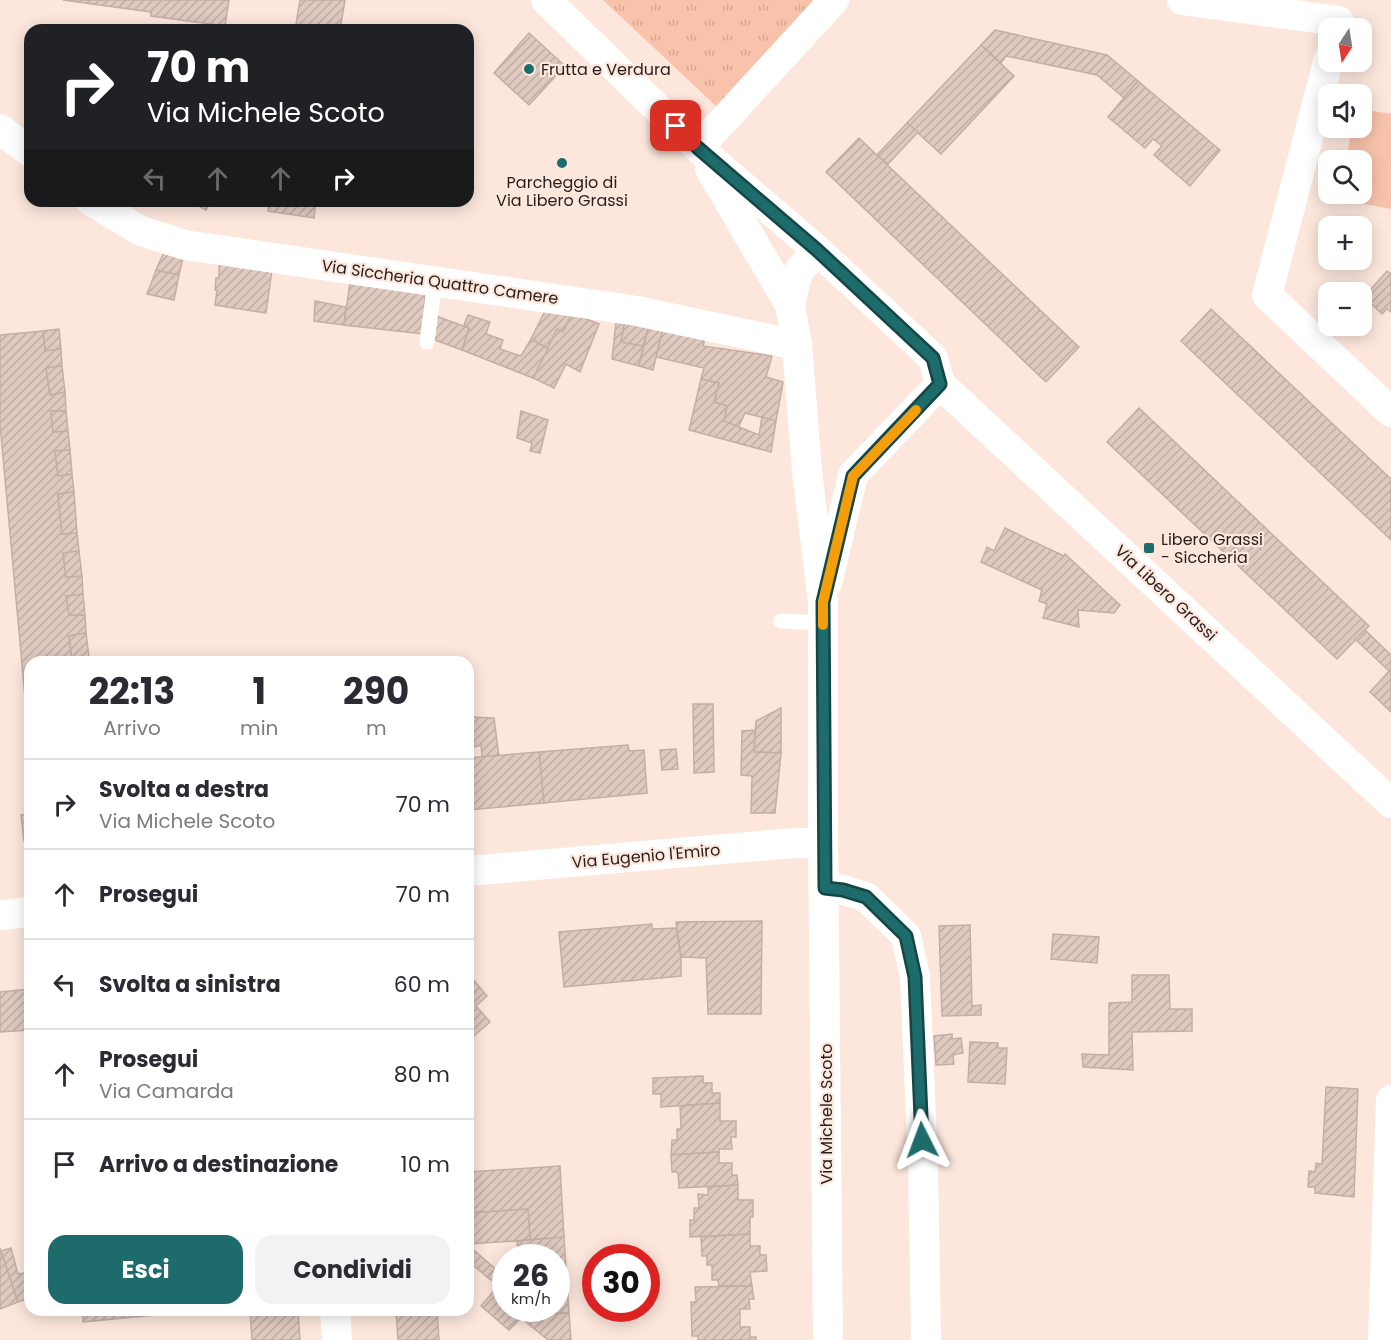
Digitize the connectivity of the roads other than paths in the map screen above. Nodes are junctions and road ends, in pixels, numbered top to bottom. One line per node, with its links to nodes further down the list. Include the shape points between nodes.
1 (546, 0): 8 (street)
2 (834, 0): 8 (street)
3 (1182, 0): 4 (street)
4 (1340, 17)
5 (1325, 72): 16 (street, via 1267,295)
6 (0, 129): 7 (street)
7 (24, 147)
8 (698, 148): 10 (street); 12 (street)
9 (101, 207): 11 (street, Via Siccheria Quattro Camere, via 141,231 185,245)
10 (817, 250): 12 (street, via 798,272); 15 (street, via 933,358)
11 (435, 281): 13 (lane); 14 (street, Via Siccheria Quattro Camere, via 637,311)
12 (790, 305): 14 (street)
13 (427, 342)
14 (797, 345): 17 (street)
15 (940, 384): 18 (street); 21 (street, Via Libero Grassi)
16 (1391, 412)
17 (807, 471): 18 (street); 19 (street)
18 (853, 476): 19 (street)
19 (823, 612): 20 (lane); 22 (street, Via Michele Scoto)
20 (781, 621)
21 (1391, 802)
22 (823, 842): 23 (street, Via Eugenio l'Emiro); 24 (street, Via Michele Scoto)
23 (474, 870)
24 (825, 888): 30 (street, Via Michele Scoto); 31 (street, via 866,897 906,936 915,977)
25 (24, 913): 26 (street)
26 (0, 915)
27 (1391, 1100): 32 (street)
28 (335, 1316): 29 (street)
29 (337, 1340)
30 (828, 1340)
31 (926, 1340)
32 (1383, 1340)

